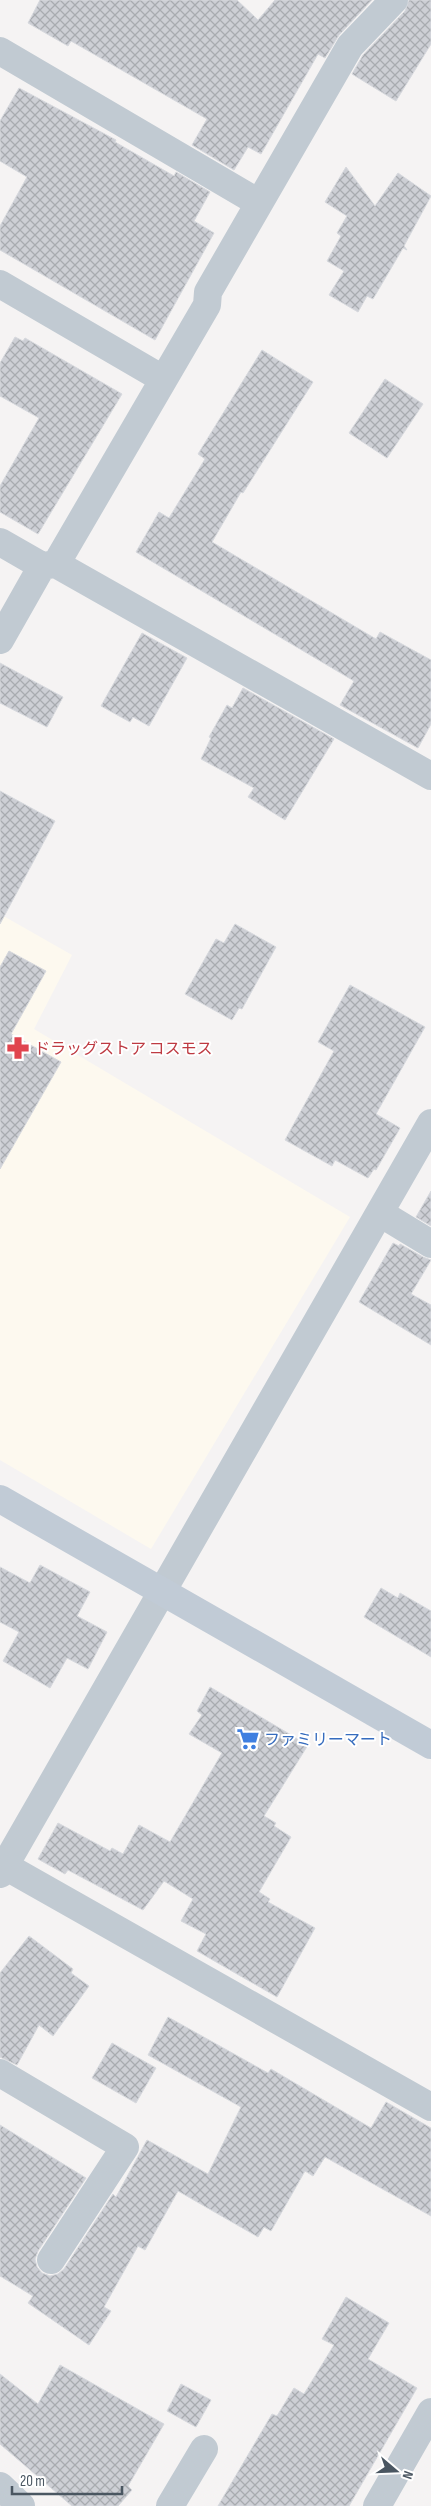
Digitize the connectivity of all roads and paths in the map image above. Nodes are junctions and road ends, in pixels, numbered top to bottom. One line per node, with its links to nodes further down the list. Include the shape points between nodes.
1 (394, 0): 3 (street, via 350,46)
2 (0, 51): 3 (street)
3 (259, 203): 5 (street, via 208,292 207,305)
4 (0, 284): 5 (street)
5 (163, 379): 7 (street)
6 (0, 542): 7 (street)
7 (49, 565): 8 (street); 9 (street)
8 (0, 640)
9 (431, 776)
10 (431, 1123): 11 (street)
11 (380, 1213): 12 (street); 14 (street)
12 (431, 1244)
13 (0, 1498): 14 (street)
14 (164, 1591): 15 (street); 16 (street)
15 (431, 1745)
16 (3, 1870): 18 (street)
17 (0, 2073): 19 (street, via 125,2147)
18 (431, 2107)
19 (51, 2260)
20 (431, 2412): 25 (street)
21 (204, 2450): 24 (street)
22 (0, 2486): 23 (street)
23 (21, 2506)
24 (170, 2506)
25 (377, 2506)

